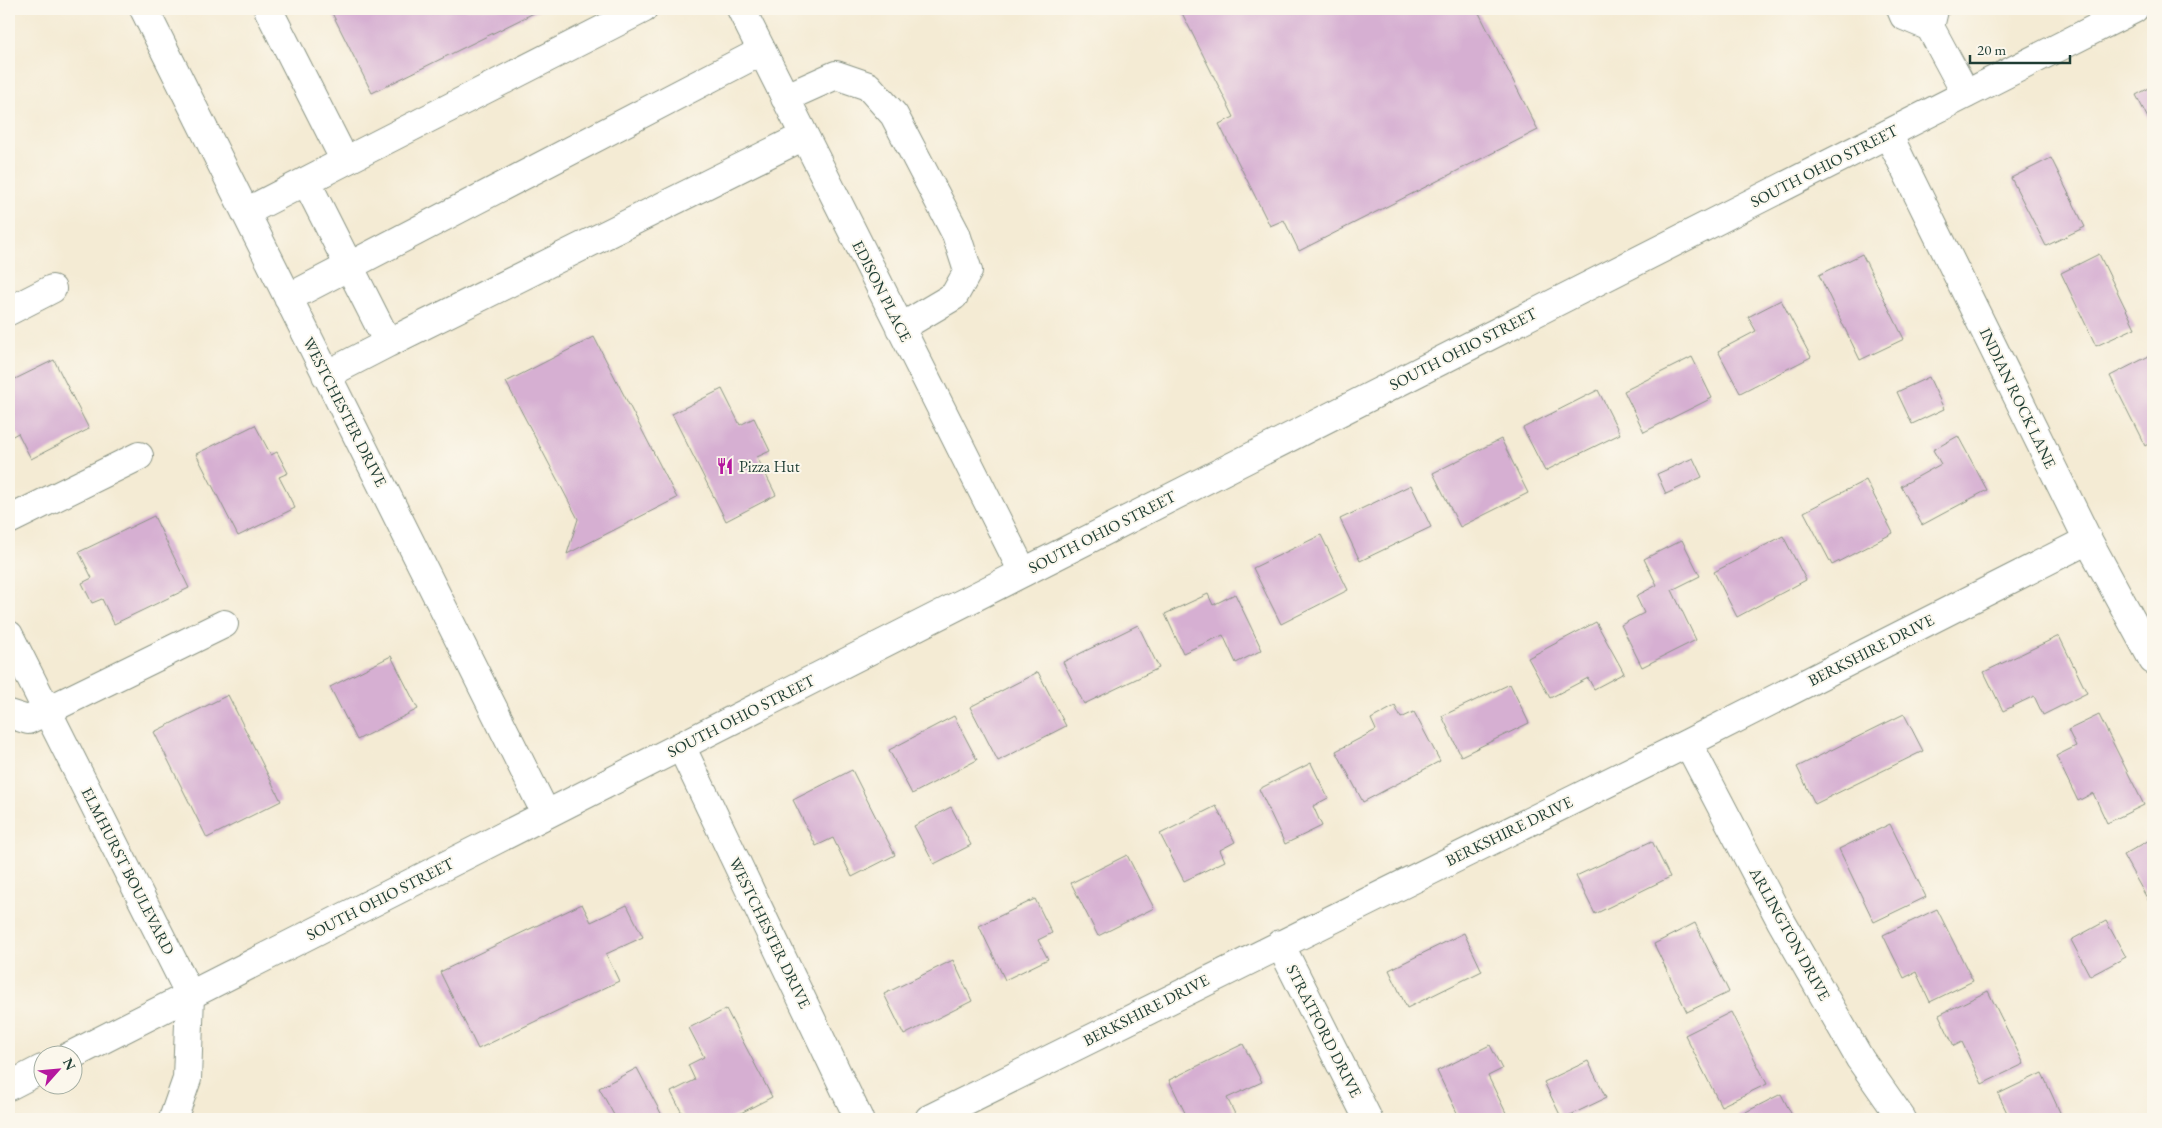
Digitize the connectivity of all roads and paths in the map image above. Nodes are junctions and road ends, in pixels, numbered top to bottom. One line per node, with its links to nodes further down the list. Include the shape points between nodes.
1 (144, 9): 15 (street, WESTCHESTER DRIVE)
2 (268, 9): 13 (street)
3 (644, 9): 13 (street)
4 (740, 9): 8 (street, EDISON PLACE)
5 (1900, 9): 7 (street, via 1904,16)
6 (2134, 9): 9 (street, SOUTH OHIO STREET)
7 (1932, 18): 9 (street)
8 (762, 51): 10 (street, EDISON PLACE); 16 (street)
9 (1966, 94): 11 (street, SOUTH OHIO STREET)
10 (785, 98): 12 (street, EDISON PLACE); 20 (street, via 836,75 868,86 894,115 956,234 968,271 954,296)
11 (1888, 134): 25 (street, INDIAN ROCK LANE); 26 (street, SOUTH OHIO STREET)
12 (804, 136): 20 (street, EDISON PLACE); 21 (street)
13 (345, 161): 14 (street)
14 (306, 181): 15 (street); 16 (street)
15 (246, 212): 18 (street, WESTCHESTER DRIVE)
16 (349, 266): 18 (street); 21 (street)
17 (52, 289): 19 (street)
18 (288, 298): 22 (street, WESTCHESTER DRIVE)
19 (9, 311)
20 (900, 328): 26 (street, EDISON PLACE)
21 (388, 343): 22 (street)
22 (326, 374): 34 (street, WESTCHESTER DRIVE)
23 (139, 456): 24 (street)
24 (9, 520)
25 (2088, 540): 29 (street, INDIAN ROCK LANE); 32 (street, BERKSHIRE DRIVE)
26 (1023, 572): 33 (street, SOUTH OHIO STREET)
27 (224, 624): 30 (street)
28 (9, 635): 30 (street, ELMHURST BOULEVARD)
29 (2153, 660)
30 (47, 712): 31 (street, via 28,720); 36 (street, ELMHURST BOULEVARD)
31 (9, 714)
32 (1688, 742): 35 (street, BERKSHIRE DRIVE); 44 (street, ARLINGTON DRIVE, via 1781,921 1860,1059)
33 (681, 746): 34 (street, SOUTH OHIO STREET); 41 (street, WESTCHESTER DRIVE)
34 (546, 814): 36 (street, SOUTH OHIO STREET)
35 (1280, 944): 42 (street, BERKSHIRE DRIVE); 43 (street, STRATFORD DRIVE)
36 (190, 995): 37 (street, SOUTH OHIO STREET); 40 (street, ELMHURST BOULEVARD, via 187,1079)
37 (82, 1050)
38 (32, 1074): 39 (street)
39 (9, 1086)
40 (174, 1119)
41 (859, 1119)
42 (929, 1119)
43 (1368, 1119)
44 (1902, 1119)

